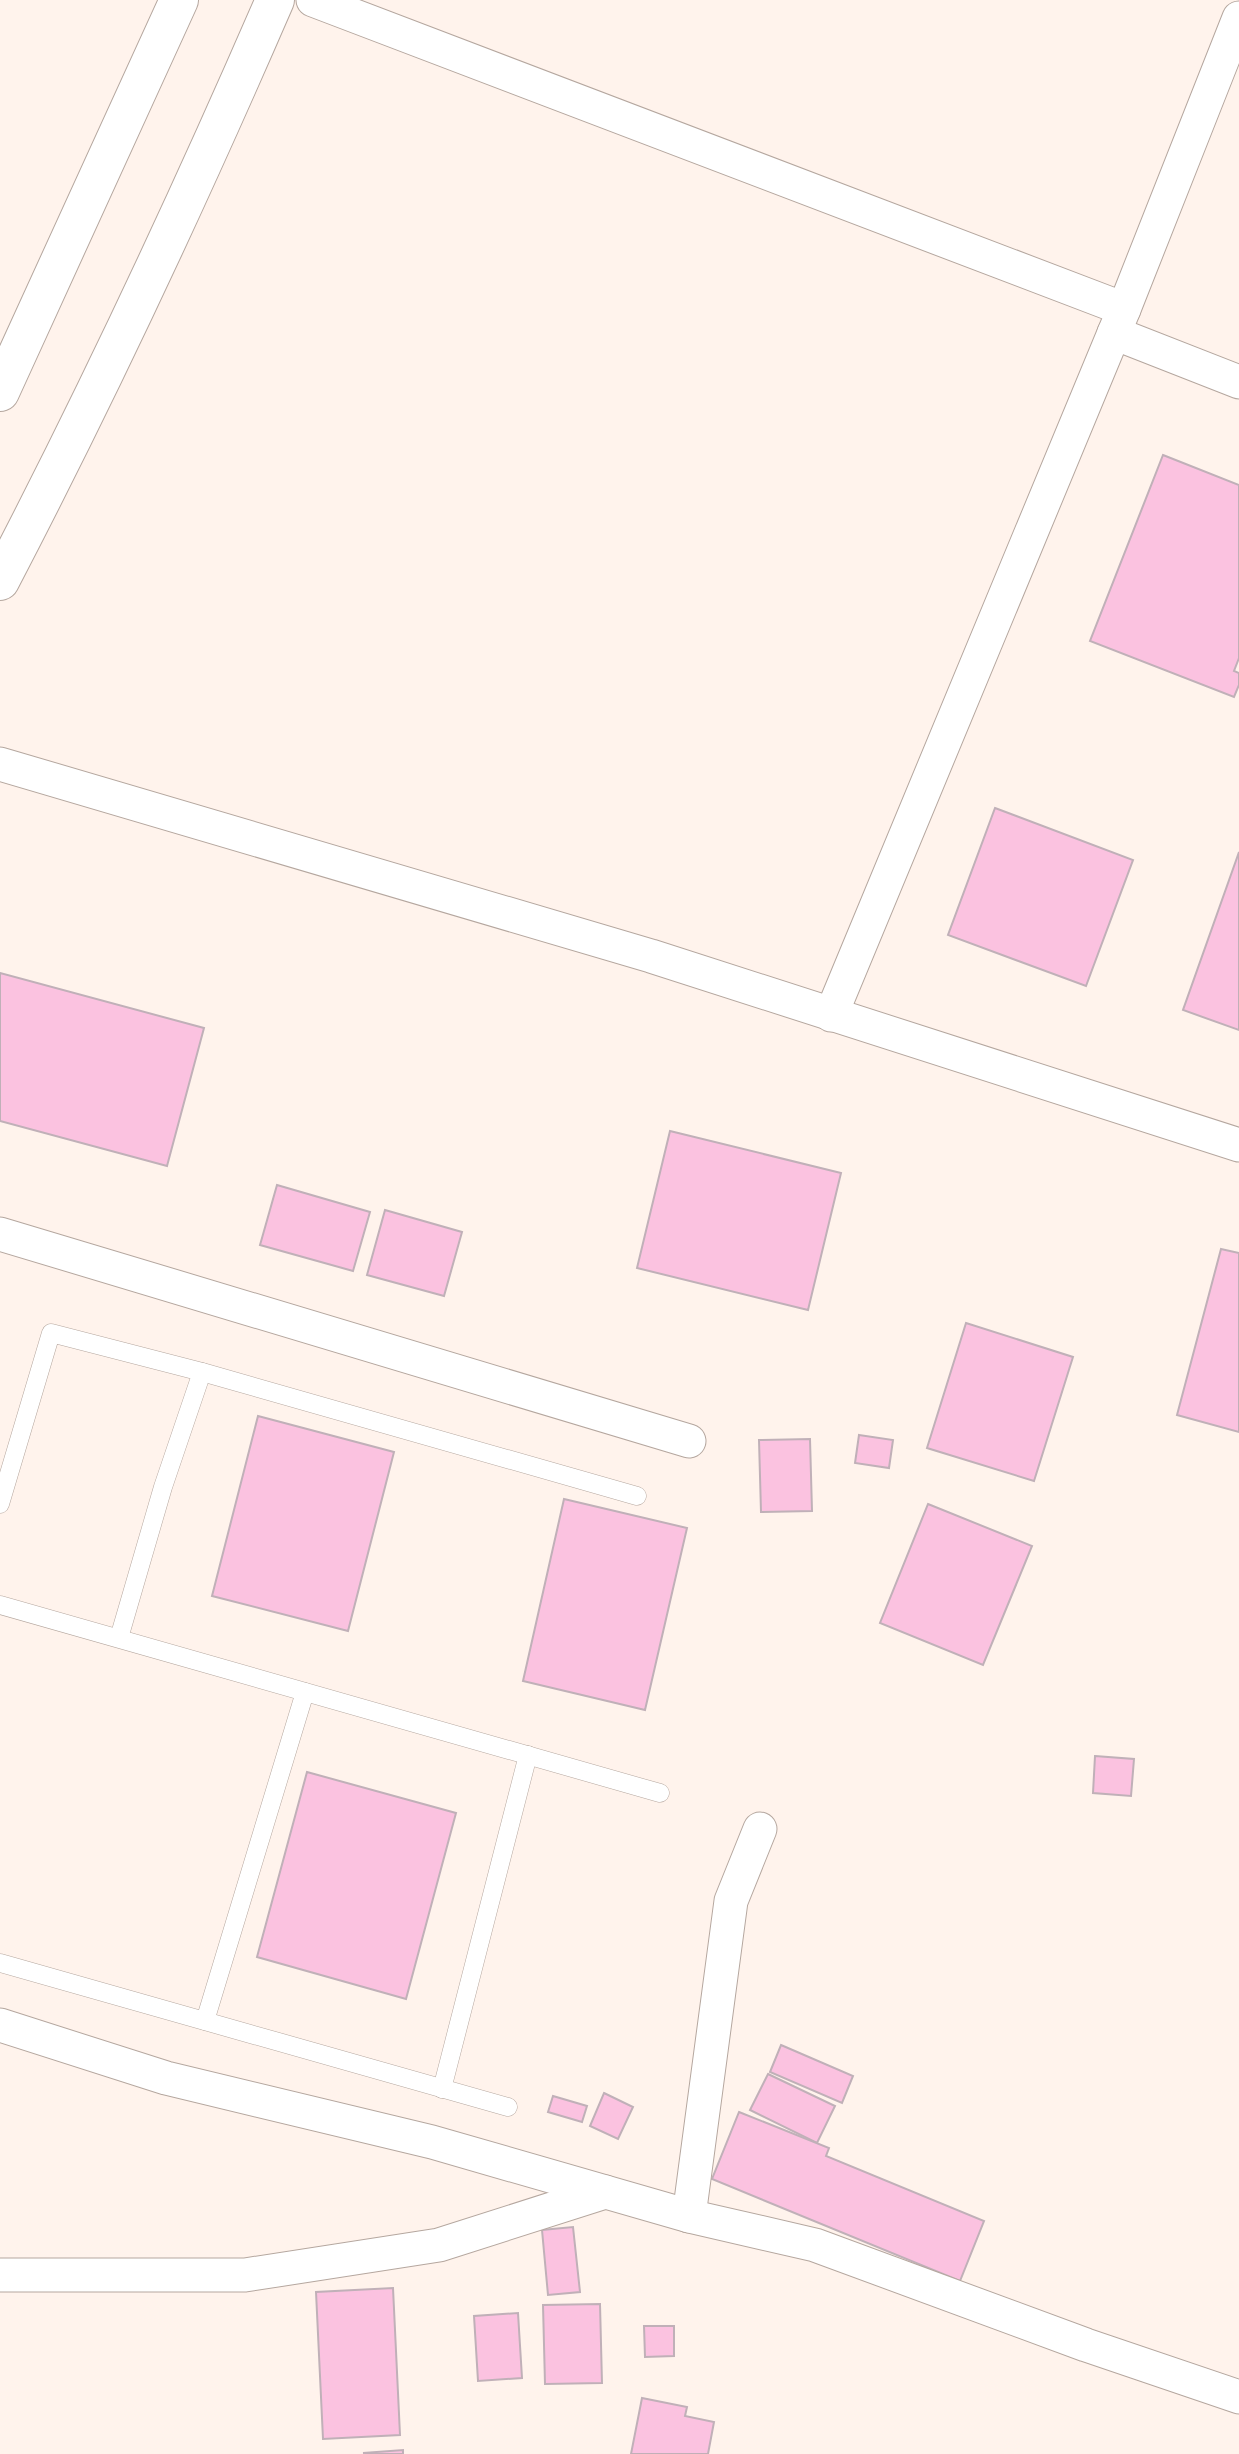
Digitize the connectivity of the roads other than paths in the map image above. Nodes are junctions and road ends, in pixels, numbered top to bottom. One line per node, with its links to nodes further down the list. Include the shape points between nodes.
1 (179, 0): 7 (main road)
2 (275, 0): 8 (main road, via 206,157)
3 (313, 0): 5 (street)
4 (1239, 18): 5 (street)
5 (1119, 321): 6 (street); 10 (street)
6 (1239, 382)
7 (0, 392)
8 (0, 581)
9 (0, 764): 10 (street, via 651,956)
10 (831, 1015): 11 (street)
11 (1239, 1145)
12 (0, 1234): 14 (street)
13 (202, 1372): 15 (lane); 16 (lane, via 51,1333); 18 (lane)
14 (689, 1441)
15 (638, 1496)
16 (0, 1504)
17 (0, 1605): 18 (lane)
18 (119, 1638): 19 (lane)
19 (305, 1692): 20 (lane); 24 (lane)
20 (528, 1755): 21 (lane); 26 (lane)
21 (660, 1793)
22 (760, 1829): 29 (street, via 731,1901)
23 (0, 1963): 24 (lane)
24 (205, 2021): 26 (lane)
25 (0, 2025): 28 (street, via 166,2078 432,2142)
26 (442, 2089): 27 (lane)
27 (508, 2108)
28 (605, 2192): 29 (street); 30 (street, via 439,2245 245,2276)
29 (689, 2216): 31 (street, via 815,2245)
30 (0, 2275)
31 (1239, 2397)

